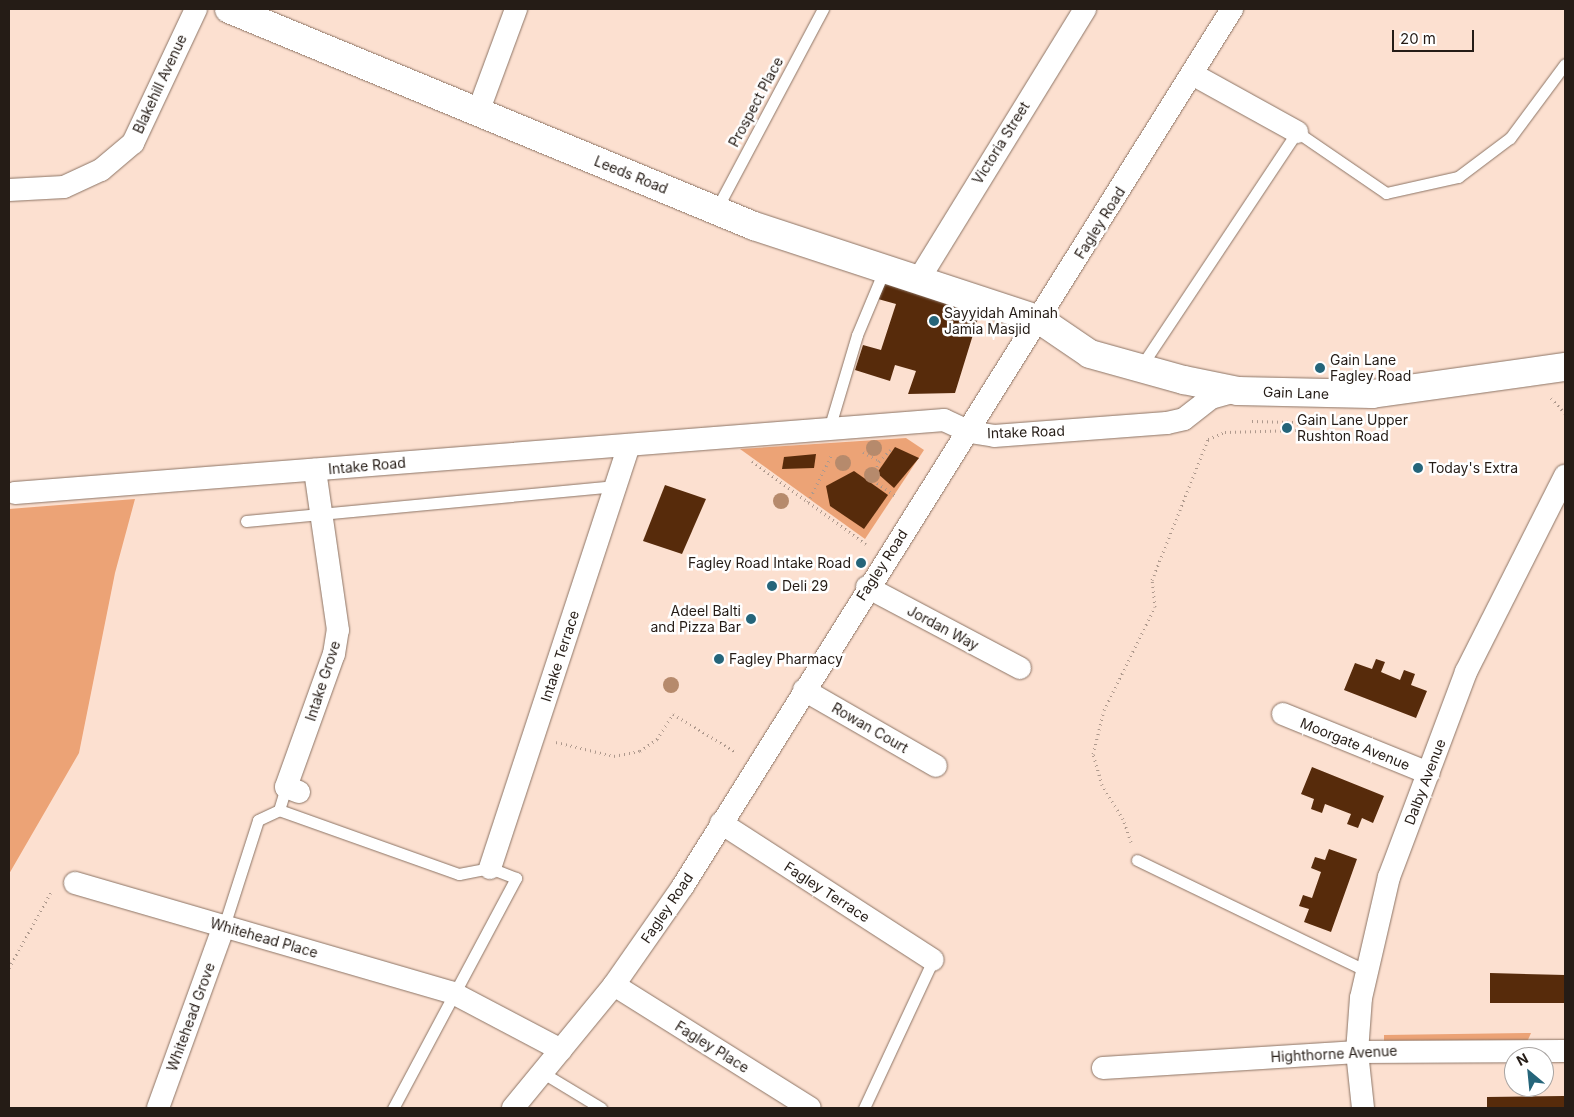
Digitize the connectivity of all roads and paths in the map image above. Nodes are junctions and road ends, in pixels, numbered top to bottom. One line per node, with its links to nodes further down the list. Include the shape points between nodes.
1 (196, 9): 11 (street, Blakehill Avenue, via 133,143 101,170 64,187)
2 (229, 9): 9 (street, Leeds Road)
3 (516, 9): 9 (street)
4 (823, 9): 12 (lane, Prospect Place)
5 (1085, 9): 14 (street, Victoria Street)
6 (1232, 9): 8 (street, Fagley Road)
7 (1565, 64): 10 (lane, via 1510,138 1458,178 1386,193)
8 (1192, 74): 10 (street); 15 (street, Fagley Road)
9 (478, 112): 12 (street, Leeds Road)
10 (1297, 132): 17 (lane)
11 (9, 190)
12 (716, 210): 13 (street, Leeds Road)
13 (885, 268): 14 (street, Leeds Road); 22 (lane, via 856,335)
14 (919, 279): 15 (street, Leeds Road)
15 (1040, 320): 17 (street, Gain Lane, via 1090,354); 20 (street, Fagley Road)
16 (1565, 366): 19 (street, Gain Lane, via 1372,394)
17 (1140, 368): 18 (street, Gain Lane)
18 (1238, 391): 19 (street, Gain Lane); 20 (street, Intake Road, via 1211,398 1184,419 1167,423 994,436)
19 (1298, 393): 52 (path, via 1299,430 1225,432 1208,439 1152,580 1155,607 1104,710 1093,754)
20 (970, 432): 22 (street, Intake Road, via 944,420); 38 (street, Fagley Road)
21 (719, 438): 22 (street, Intake Road); 23 (street, Intake Road); 31 (path)
22 (832, 438): 31 (path)
23 (630, 445): 25 (street, Intake Road); 27 (street, Intake Terrace)
24 (878, 461): 30 (path, via 873,480)
25 (315, 470): 29 (street, Intake Road); 33 (street, Intake Grove)
26 (1565, 476): 48 (street, Dalby Avenue, via 1466,672)
27 (618, 486): 33 (lane); 42 (street, Intake Terrace)
28 (902, 488): 30 (path)
29 (15, 493)
30 (897, 496): 32 (path)
31 (808, 502): 36 (path)
32 (892, 503)
33 (322, 514): 34 (lane); 49 (street, Intake Grove, via 338,630 334,654)
34 (246, 521)
35 (871, 537): 36 (path)
36 (866, 544): 37 (path)
37 (861, 552)
38 (867, 587): 39 (street, Jordan Way); 40 (street, Fagley Road)
39 (1020, 668)
40 (804, 690): 46 (street, Fagley Road); 47 (street, Rowan Court)
41 (1283, 714): 48 (street, Moorgate Avenue)
42 (534, 736): 44 (path, via 614,756 640,751 657,739 673,714); 53 (street, Intake Terrace)
43 (740, 743): 44 (path)
44 (735, 751): 45 (path); 46 (path)
45 (730, 760)
46 (757, 765): 51 (street, Fagley Road)
47 (936, 766)
48 (1428, 773): 58 (street, Dalby Avenue, via 1389,877)
49 (293, 790): 50 (lane)
50 (279, 810): 53 (lane, via 458,874); 55 (lane, via 258,820)
51 (721, 824): 56 (street, Fagley Terrace); 59 (street, Fagley Road)
52 (1137, 860): 58 (lane)
53 (490, 868): 60 (lane, via 516,878)
54 (75, 883): 55 (street, Whitehead Place); 57 (path, via 53,888)
55 (224, 926): 60 (street, Whitehead Place); 66 (street, Whitehead Grove)
56 (933, 960): 71 (lane)
57 (9, 968)
58 (1365, 970): 63 (street, Dalby Avenue)
59 (614, 985): 61 (street, Fagley Road); 70 (street, Fagley Place)
60 (453, 993): 61 (street, Whitehead Place); 67 (lane)
61 (561, 1050): 65 (street, Fagley Road)
62 (1565, 1051): 63 (street, Highthorne Avenue)
63 (1356, 1052): 64 (street, Highthorne Avenue); 72 (street, Dalby Avenue)
64 (1103, 1068)
65 (543, 1073): 68 (street, Fagley Road); 69 (lane)
66 (158, 1108)
67 (393, 1108)
68 (514, 1108)
69 (601, 1108)
70 (810, 1108)
71 (864, 1108)
72 (1363, 1108)

